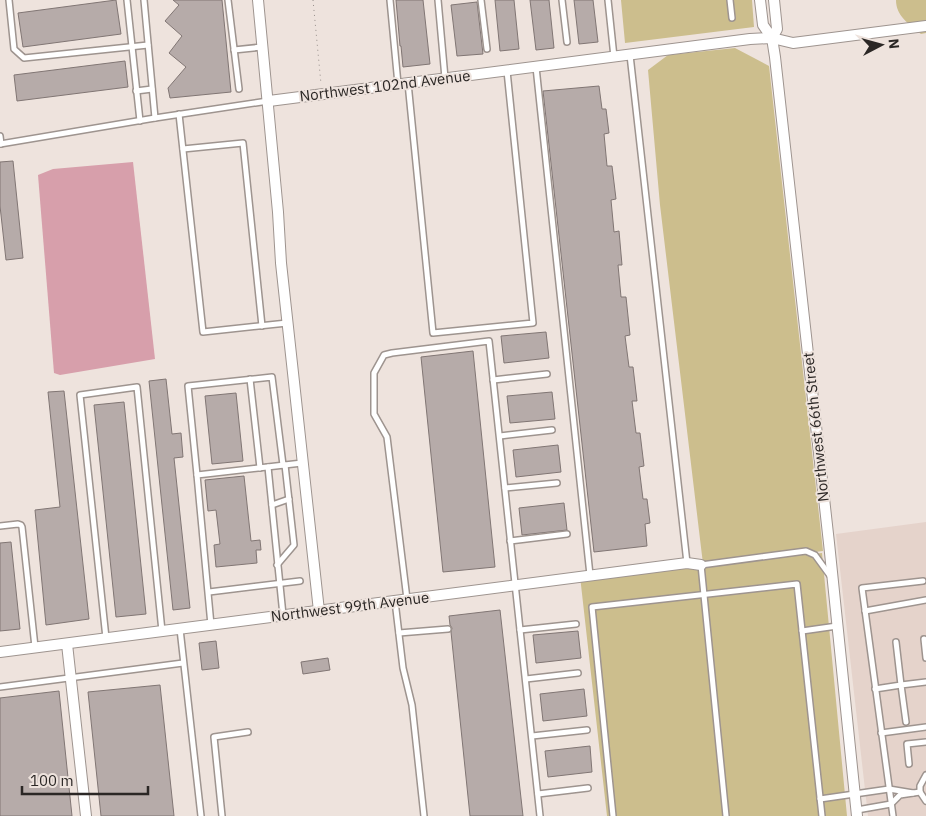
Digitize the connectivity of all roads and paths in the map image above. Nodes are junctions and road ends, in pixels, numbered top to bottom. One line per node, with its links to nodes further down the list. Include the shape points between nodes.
1 (8, 0): 21 (lane, via 14,49 24,58)
2 (127, 0): 21 (lane)
3 (144, 0): 19 (lane)
4 (228, 0): 23 (lane)
5 (258, 0): 20 (street)
6 (313, 0): 33 (path)
7 (390, 0): 29 (lane, via 396,71)
8 (438, 0): 28 (lane)
9 (481, 0): 22 (lane)
10 (562, 0): 18 (lane)
11 (608, 0): 25 (lane)
12 (730, 0): 15 (lane)
13 (760, 0): 17 (street, Northwest 66th Street, via 763,25)
14 (774, 0): 17 (street, Northwest 66th Street, via 777,29)
15 (732, 18)
16 (926, 26): 17 (street, Northwest 102nd Avenue, via 793,43)
17 (772, 38): 24 (street, Northwest 102nd Avenue); 64 (street, Northwest 66th Street)
18 (567, 42)
19 (148, 46): 21 (lane); 30 (lane)
20 (263, 47): 23 (lane); 34 (street)
21 (132, 48): 32 (lane)
22 (487, 49)
23 (234, 50): 31 (lane)
24 (630, 55): 25 (street, Northwest 102nd Avenue); 60 (lane)
25 (614, 57): 26 (street, Northwest 102nd Avenue)
26 (536, 67): 27 (street, Northwest 102nd Avenue); 63 (lane)
27 (507, 71): 28 (street, Northwest 102nd Avenue); 29 (lane, via 534,323 433,333)
28 (446, 78): 29 (street, Northwest 102nd Avenue)
29 (403, 84): 33 (street, Northwest 102nd Avenue)
30 (152, 89): 32 (lane); 36 (lane)
31 (239, 89)
32 (136, 91): 37 (lane)
33 (322, 94): 34 (street, Northwest 102nd Avenue)
34 (269, 101): 35 (lane, Northwest 102nd Avenue); 41 (street)
35 (179, 114): 36 (lane, Northwest 102nd Avenue); 40 (lane)
36 (155, 118): 37 (lane, Northwest 102nd Avenue)
37 (140, 121): 39 (lane, Northwest 102nd Avenue)
38 (0, 136): 39 (lane)
39 (1, 144)
40 (183, 149): 42 (lane, via 203,332); 42 (lane, via 243,143)
41 (287, 323): 42 (lane); 48 (street)
42 (262, 326)
43 (547, 374): 45 (lane)
44 (250, 379): 49 (lane, via 272,377); 51 (lane); 52 (lane, via 188,386)
45 (493, 380): 47 (lane); 71 (lane, via 489,341 384,355 374,373 374,414 387,437)
46 (552, 430): 47 (lane)
47 (500, 436): 54 (lane)
48 (302, 464): 49 (lane); 75 (street)
49 (284, 465): 50 (lane); 55 (lane)
50 (268, 467): 51 (lane); 56 (lane)
51 (260, 468): 52 (lane)
52 (197, 475): 69 (lane)
53 (557, 483): 54 (lane)
54 (505, 488): 59 (lane)
55 (289, 499): 56 (lane); 61 (lane, via 294,546)
56 (272, 505): 61 (lane)
57 (0, 526): 90 (lane, via 18,524 22,527)
58 (567, 534): 59 (lane)
59 (510, 541): 68 (lane)
60 (687, 563): 62 (street, Northwest 99th Avenue); 63 (street, Northwest 99th Avenue)
61 (277, 565): 67 (lane)
62 (701, 565): 64 (lane, via 806,551 815,555); 70 (lane)
63 (590, 575): 68 (street, Northwest 99th Avenue)
64 (832, 577): 79 (street, Northwest 66th Street)
65 (300, 581): 67 (lane)
66 (922, 581): 74 (lane, via 862,588)
67 (279, 584): 69 (lane); 76 (lane)
68 (514, 585): 71 (street, Northwest 99th Avenue); 82 (lane)
69 (209, 592): 78 (lane)
70 (704, 594): 84 (lane, via 797,584); 125 (lane, via 592,607); 126 (lane)
71 (407, 599): 73 (street, Northwest 99th Avenue)
72 (926, 600): 74 (lane)
73 (395, 601): 75 (street, Northwest 99th Avenue); 85 (lane)
74 (865, 610): 100 (lane)
75 (319, 611): 76 (street, Northwest 99th Avenue)
76 (282, 616): 78 (street, Northwest 99th Avenue)
77 (576, 624): 82 (lane)
78 (211, 625): 80 (street, Northwest 99th Avenue)
79 (837, 626): 84 (lane); 115 (street, Northwest 66th Street)
80 (180, 629): 83 (street, Northwest 99th Avenue); 93 (lane)
81 (448, 629): 85 (lane)
82 (520, 630): 96 (lane)
83 (162, 631): 86 (street, Northwest 99th Avenue); 86 (lane, via 137,387 80,395)
84 (802, 631): 116 (lane)
85 (399, 634): 123 (lane, via 412,705)
86 (106, 638): 89 (street, Northwest 99th Avenue)
87 (924, 639): 92 (lane)
88 (896, 642): 98 (lane)
89 (67, 644): 90 (street, Northwest 99th Avenue); 95 (street)
90 (36, 648): 91 (street, Northwest 99th Avenue)
91 (0, 652)
92 (926, 658)
93 (184, 663): 95 (lane); 121 (lane)
94 (578, 673): 96 (lane)
95 (71, 676): 99 (lane); 120 (street)
96 (526, 679): 106 (lane)
97 (926, 682): 98 (lane)
98 (901, 685): 100 (lane); 101 (lane)
99 (0, 687)
100 (875, 689): 105 (lane)
101 (906, 722)
102 (926, 727): 105 (lane)
103 (586, 730): 106 (lane)
104 (248, 732): 122 (lane, via 214,737)
105 (881, 733): 111 (lane)
106 (532, 736): 114 (lane)
107 (926, 742): 108 (lane, via 907,744)
108 (909, 764)
109 (926, 775): 112 (lane)
110 (588, 788): 114 (lane)
111 (889, 789): 113 (lane); 115 (lane); 118 (lane)
112 (920, 792): 113 (lane); 117 (lane)
113 (912, 793): 118 (lane, via 900,796)
114 (538, 794): 124 (lane)
115 (854, 795): 116 (lane); 119 (street, Northwest 66th Street)
116 (820, 799): 127 (lane)
117 (926, 801)
118 (891, 804): 119 (lane); 128 (lane)
119 (856, 813)
120 (86, 816)
121 (201, 816)
122 (222, 816)
123 (424, 816)
124 (540, 816)
125 (613, 816)
126 (726, 816)
127 (822, 816)
128 (892, 816)

